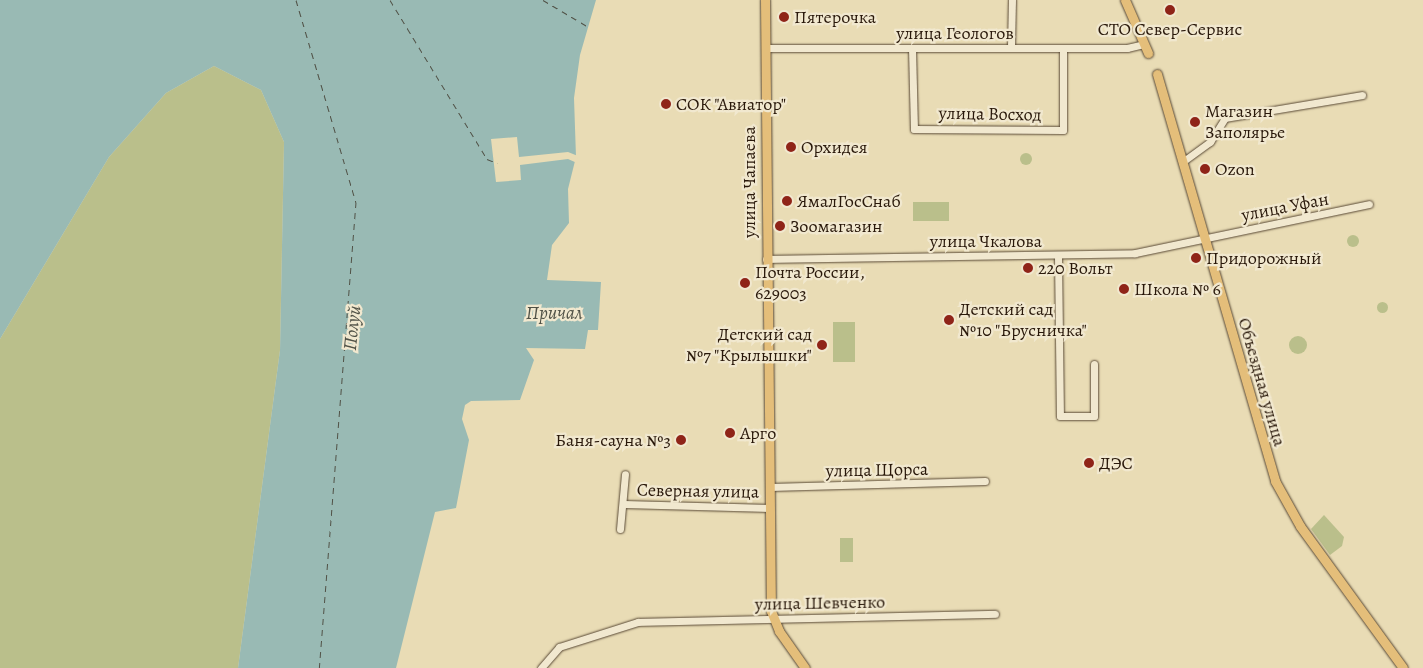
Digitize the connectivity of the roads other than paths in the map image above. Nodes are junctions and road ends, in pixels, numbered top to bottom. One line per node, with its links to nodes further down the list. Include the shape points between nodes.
1 (765, 0): 5 (main road, улица Чапаева)
2 (1012, 0): 7 (street)
3 (1125, 0): 4 (main road)
4 (1144, 44): 8 (street, улица Геологов); 9 (main road)
5 (765, 48): 6 (street, улица Геологов); 16 (main road, улица Чапаева)
6 (912, 48): 7 (street, улица Геологов); 8 (street, улица Восход, via 914,128 1063,130)
7 (1011, 48): 8 (street, улица Геологов)
8 (1063, 48)
9 (1148, 54)
10 (1156, 74): 12 (main road, Объездная улица)
11 (1362, 95): 12 (street, via 1225,118 1207,145)
12 (1185, 160): 14 (main road, Объездная улица)
13 (1370, 204): 14 (street, улица Уфан)
14 (1206, 239): 15 (street, улица Чкалова, via 1135,253); 28 (main road, Объездная улица, via 1274,480 1300,526)
15 (1058, 256): 16 (street, улица Чкалова); 17 (street, via 1060,416 1094,416)
16 (766, 259): 20 (main road, улица Чапаева)
17 (1094, 364)
18 (625, 474): 21 (street)
19 (985, 481): 20 (street, улица Щорса)
20 (770, 487): 22 (main road, улица Чапаева)
21 (624, 504): 22 (street, Северная улица); 23 (street)
22 (770, 508): 25 (main road, улица Чапаева)
23 (620, 529)
24 (995, 614): 25 (street, улица Шевченко)
25 (773, 619): 26 (street, улица Шевченко, via 646,621 559,647); 27 (main road, улица Чапаева)
26 (541, 668)
27 (805, 668)
28 (1404, 668)

